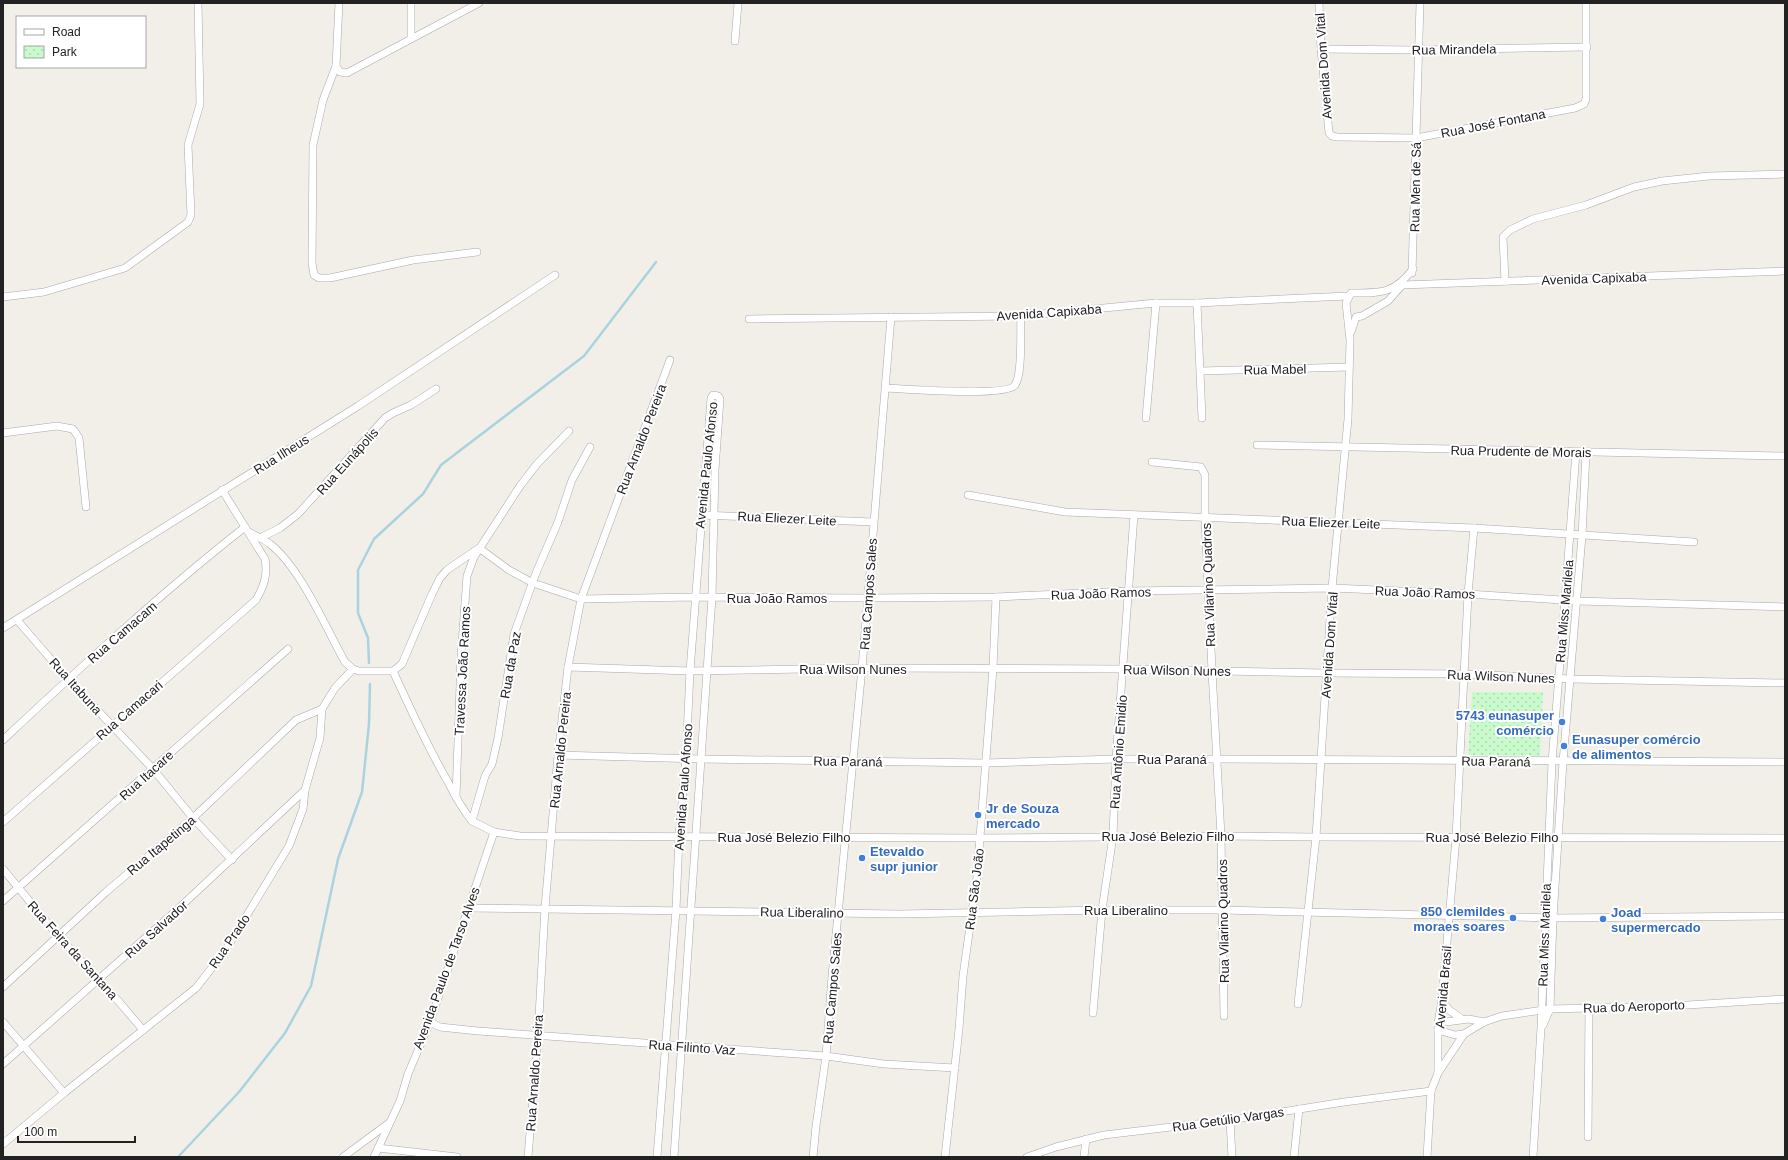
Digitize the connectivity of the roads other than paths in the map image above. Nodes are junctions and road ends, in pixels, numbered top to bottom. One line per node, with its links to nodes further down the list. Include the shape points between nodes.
1 (198, 3): 25 (street, via 200,104 188,145 191,216 188,222 125,268 44,292)
2 (339, 3): 14 (street)
3 (412, 3): 9 (street)
4 (479, 3): 9 (street)
5 (738, 3): 10 (street)
6 (1319, 3): 12 (street, Avenida Dom Vital)
7 (1420, 3): 13 (street, Rua Men de Sá)
8 (1586, 3): 11 (street)
9 (412, 39): 14 (street, via 348,73 340,72)
10 (735, 41)
11 (1587, 47): 13 (street, Rua Mirandela); 16 (street, Rua José Fontana, via 1586,99 1579,107)
12 (1321, 49): 13 (street, Rua Mirandela); 15 (street, Avenida Dom Vital)
13 (1418, 50): 16 (street, Rua Men de Sá)
14 (336, 66): 18 (street, via 323,100 313,145 314,275 319,278 330,278 413,260)
15 (1327, 130): 16 (street, Rua José Fontana, via 1332,136 1337,137)
16 (1416, 138): 19 (street, Rua Men de Sá)
17 (1785, 174): 22 (street, via 1710,176 1662,181 1634,187 1586,205 1533,219 1510,230 1502,237)
18 (477, 252)
19 (1413, 269): 23 (street, via 1411,276); 24 (street, via 1393,289 1385,292 1351,293)
20 (1785, 271): 22 (street, Avenida Capixaba)
21 (555, 275): 48 (street, Rua Ilheus, via 358,406)
22 (1505, 281): 23 (street, Avenida Capixaba)
23 (1402, 285): 31 (street, via 1388,301 1362,316 1356,316)
24 (1348, 296): 27 (street, Avenida Capixaba); 31 (street, Avenida Dom Vital, via 1346,302)
25 (3, 297)
26 (1156, 303): 27 (street, Avenida Capixaba); 28 (street, Avenida Capixaba); 37 (street)
27 (1197, 303): 34 (street)
28 (1021, 316): 29 (street, Avenida Capixaba); 35 (street, via 1020,373 1016,385 1011,389 939,391)
29 (891, 317): 30 (street, Avenida Capixaba); 35 (street, Rua Campos Sales)
30 (749, 319)
31 (1350, 340): 33 (street, Avenida Dom Vital)
32 (670, 360): 72 (street, Rua Arnaldo Pereira)
33 (1349, 368): 34 (street, Rua Mabel); 43 (street, Avenida Dom Vital)
34 (1201, 371): 38 (street)
35 (886, 388): 55 (street, Rua Campos Sales)
36 (436, 389): 61 (street, Rua Eunápolis, via 385,418 298,514 280,528)
37 (1146, 418)
38 (1202, 418)
39 (569, 431): 63 (street, via 520,486)
40 (3, 433): 50 (street, via 58,426 77,432)
41 (1257, 445): 43 (street, Rua Prudente de Morais)
42 (590, 447): 64 (street, Rua da Paz, via 572,480)
43 (1345, 447): 44 (street, Rua Prudente de Morais); 56 (street, Avenida Dom Vital)
44 (1576, 452): 45 (street, Rua Prudente de Morais); 59 (street, Rua Miss Marilela)
45 (1586, 452): 46 (street, Rua Prudente de Morais); 60 (street, Rua Miss Marilela)
46 (1785, 456)
47 (1152, 462): 54 (street, Rua Vilarino Quadros, via 1201,467 1205,475)
48 (222, 490): 58 (street); 77 (street, Rua Ilheus)
49 (968, 495): 53 (street, Rua Eliezer Leite, via 1065,512)
50 (86, 507)
51 (701, 514): 52 (street, Rua Eliezer Leite); 52 (street, Avenida Paulo Afonso, via 711,398 718,396 720,399); 69 (street, Avenida Paulo Afonso)
52 (714, 515): 55 (street, Rua Eliezer Leite); 70 (street, Avenida Paulo Afonso)
53 (1134, 515): 54 (street, Rua Eliezer Leite); 66 (street, Rua Antônio Emidio)
54 (1205, 518): 56 (street, Rua Eliezer Leite); 67 (street, Rua Vilarino Quadros)
55 (873, 522): 73 (street, Rua Campos Sales)
56 (1339, 522): 57 (street, Rua Eliezer Leite); 65 (street, Avenida Dom Vital)
57 (1474, 528): 59 (street, Rua Eliezer Leite); 68 (street, Avenida Brasil)
58 (247, 529): 61 (street); 91 (street, Rua Camacam, via 214,551); 96 (street, Rua Camacari, via 265,559 267,571 264,587 256,600)
59 (1570, 535): 60 (street, Rua Eliezer Leite); 74 (street, Rua Miss Marilela)
60 (1582, 536): 62 (street, Rua Eliezer Leite); 75 (street, Rua Miss Marilela)
61 (260, 538): 83 (street, via 270,543 285,558 345,662)
62 (1694, 542)
63 (479, 548): 64 (street, Rua João Ramos, via 509,570); 87 (street, via 447,570 440,578 402,664); 112 (street, Travessa João Ramos, via 467,576)
64 (533, 583): 72 (street, Rua João Ramos); 114 (street, Rua da Paz, via 514,634 498,738 492,764 485,776)
65 (1332, 588): 67 (street, Rua João Ramos); 68 (street, Rua João Ramos); 89 (street, Avenida Dom Vital)
66 (1129, 591): 67 (street, Rua João Ramos); 71 (street, Rua João Ramos); 84 (street, Rua Antônio Emidio)
67 (1208, 591): 88 (street, Rua Vilarino Quadros)
68 (1468, 594): 74 (street, Rua João Ramos); 90 (street, Avenida Brasil)
69 (695, 597): 70 (street, Rua João Ramos); 72 (street, Rua João Ramos); 85 (street, Avenida Paulo Afonso)
70 (712, 597): 73 (street, Rua João Ramos); 86 (street, Avenida Paulo Afonso)
71 (996, 597): 73 (street, Rua João Ramos); 82 (street, Rua São João)
72 (581, 598): 80 (street, Rua Arnaldo Pereira)
73 (868, 598): 81 (street, Rua Campos Sales)
74 (1565, 600): 75 (street, Rua João Ramos); 92 (street, Rua Miss Marilela)
75 (1577, 601): 76 (street, Rua João Ramos); 93 (street, Rua Miss Marilela)
76 (1785, 607)
77 (17, 620): 78 (street, Rua Ilheus); 91 (street, Rua Itabuna)
78 (3, 628)
79 (288, 650): 110 (street, Rua Itacare)
80 (568, 667): 85 (street, Rua Wilson Nunes); 98 (street, Rua Arnaldo Pereira)
81 (862, 668): 82 (street, Rua Wilson Nunes); 86 (street, Rua Wilson Nunes); 103 (street, Rua Campos Sales)
82 (993, 668): 84 (street, Rua Wilson Nunes); 109 (street, Rua São João)
83 (353, 669): 87 (street); 95 (street, Rua Prado, via 335,688)
84 (1124, 669): 88 (street, Rua Wilson Nunes); 101 (street, Rua Antônio Emidio)
85 (690, 670): 86 (street, Rua Wilson Nunes); 99 (street, Avenida Paulo Afonso)
86 (707, 670): 100 (street, Avenida Paulo Afonso)
87 (393, 671): 112 (street, via 421,732)
88 (1212, 671): 89 (street, Rua Wilson Nunes); 102 (street, Rua Vilarino Quadros)
89 (1327, 673): 90 (street, Rua Wilson Nunes); 104 (street, Avenida Dom Vital)
90 (1465, 674): 92 (street, Rua Wilson Nunes); 105 (street, Avenida Brasil)
91 (68, 679): 96 (street, Rua Itabuna); 97 (street, Rua Camacam)
92 (1558, 679): 93 (street, Rua Wilson Nunes); 106 (street, Rua Miss Marilela)
93 (1570, 679): 94 (street, Rua Wilson Nunes); 107 (street, Rua Miss Marilela)
94 (1785, 683)
95 (322, 709): 111 (street, Rua Prado, via 320,738); 113 (street, Rua Itapetinga, via 296,720)
96 (111, 725): 110 (street, Rua Itabuna); 115 (street, Rua Camacari)
97 (3, 740)
98 (558, 755): 99 (street, Rua Paraná); 117 (street, Rua Arnaldo Pereira)
99 (686, 758): 100 (street, Rua Paraná); 118 (street, Avenida Paulo Afonso)
100 (701, 759): 103 (street, Rua Paraná); 121 (street, Avenida Paulo Afonso)
101 (1116, 759): 102 (street, Rua Paraná); 109 (street, Rua Paraná); 119 (street, Rua Antônio Emidio)
102 (1216, 759): 104 (street, Rua Paraná); 120 (street, Rua Vilarino Quadros)
103 (853, 760): 109 (street, Rua Paraná); 122 (street, Rua Campos Sales)
104 (1320, 760): 105 (street, Rua Paraná); 123 (street, Avenida Dom Vital)
105 (1459, 760): 106 (street, Rua Paraná); 127 (street, Avenida Brasil)
106 (1552, 762): 107 (street, Rua Paraná); 124 (street, Rua Miss Marilela)
107 (1563, 762): 108 (street, Rua Paraná); 125 (street, Rua Miss Marilela)
108 (1785, 762)
109 (985, 763): 126 (street, Rua São João)
110 (153, 769): 113 (street, Rua Itabuna); 131 (street, Rua Itacare)
111 (305, 790): 129 (street, Rua Salvador); 163 (street, Rua Prado, via 303,809 289,846 225,951 196,988)
112 (456, 797): 114 (street)
113 (193, 818): 129 (street, Rua Itabuna); 146 (street, Rua Itapetinga, via 106,892)
114 (472, 821): 116 (street)
115 (3, 822)
116 (494, 832): 117 (street, via 520,836); 133 (street, Avenida Paulo de Tarso Alves)
117 (551, 835): 118 (street, Rua José Belezio Filho); 134 (street, Rua Arnaldo Pereira)
118 (679, 836): 121 (street, Rua José Belezio Filho); 135 (street, Avenida Paulo Afonso)
119 (1113, 836): 120 (street, Rua José Belezio Filho); 126 (street, Rua José Belezio Filho); 136 (street, Rua Antônio Emidio)
120 (1221, 836): 123 (street, Rua José Belezio Filho); 137 (street, Rua Vilarino Quadros)
121 (696, 837): 122 (street, Rua José Belezio Filho); 138 (street, Avenida Paulo Afonso)
122 (846, 837): 126 (street, Rua José Belezio Filho); 139 (street, Rua Campos Sales)
123 (1316, 837): 127 (street, Rua José Belezio Filho); 140 (street, Avenida Dom Vital)
124 (1548, 837): 125 (street, Rua José Belezio Filho); 127 (street, Rua José Belezio Filho); 144 (street, Rua Miss Marilela)
125 (1559, 837): 128 (street, Rua José Belezio Filho); 145 (street, Rua Miss Marilela)
126 (980, 838): 141 (street, Rua São João)
127 (1456, 838): 143 (street, Avenida Brasil)
128 (1785, 838)
129 (232, 860): 147 (street, Rua Salvador)
130 (3, 870): 131 (street, Rua Feira da Santana)
131 (18, 887): 132 (street, Rua Itacare); 146 (street, Rua Feira da Santana)
132 (3, 901)
133 (468, 908): 134 (street, Rua Liberalino); 159 (street, Avenida Paulo de Tarso Alves)
134 (545, 908): 135 (street, Rua Liberalino); 165 (street, Rua Arnaldo Pereira)
135 (676, 910): 138 (street, Rua Liberalino); 166 (street, Avenida Paulo Afonso)
136 (1102, 910): 137 (street, Rua Liberalino); 141 (street, Rua Liberalino); 155 (street, Rua Antônio Emidio)
137 (1223, 910): 140 (street, Rua Liberalino); 156 (street, Rua Vilarino Quadros)
138 (691, 911): 139 (street, Rua Liberalino); 168 (street, Avenida Paulo Afonso)
139 (838, 912): 141 (street, Rua Liberalino); 169 (street, Rua Campos Sales)
140 (1308, 912): 143 (street, Rua Liberalino); 151 (street, Avenida Dom Vital)
141 (972, 913): 171 (street, Rua São João, via 963,976)
142 (1785, 916): 145 (street, Rua Liberalino)
143 (1449, 917): 144 (street, Rua Liberalino); 150 (street, Avenida Brasil)
144 (1544, 918): 145 (street, Rua Liberalino); 154 (street, Rua Miss Marilela)
145 (1553, 918): 153 (street, Rua Miss Marilela)
146 (59, 937): 147 (street, Rua Feira da Santana); 148 (street, Rua Itapetinga)
147 (98, 979): 163 (street, Rua Feira da Santana); 167 (street, Rua Salvador)
148 (3, 987)
149 (1785, 999): 152 (street, Rua do Aeroporto, via 1672,1006)
150 (1442, 1000): 157 (street, via 1449,1010); 161 (street, Avenida Brasil)
151 (1298, 1004)
152 (1588, 1007): 153 (street, Rua do Aeroporto); 178 (street)
153 (1550, 1009): 154 (street, Rua do Aeroporto); 162 (street)
154 (1541, 1010): 160 (street, Rua do Aeroporto, via 1507,1015); 162 (street, Rua Miss Marilela)
155 (1093, 1013)
156 (1224, 1016)
157 (1462, 1019): 160 (street); 161 (street)
158 (3, 1022): 167 (street)
159 (430, 1022): 165 (street, Rua Filinto Vaz, via 440,1027); 177 (street, Avenida Paulo de Tarso Alves)
160 (1484, 1022): 164 (street)
161 (1438, 1027): 164 (street, via 1451,1035); 172 (street, Avenida Brasil)
162 (1541, 1028): 195 (street, Rua Miss Marilela)
163 (143, 1030): 174 (street, Rua Prado)
164 (1464, 1034): 172 (street)
165 (538, 1036): 166 (street, Rua Filinto Vaz); 185 (street, Rua Arnaldo Pereira)
166 (665, 1045): 168 (street, Rua Filinto Vaz); 186 (street, Avenida Paulo Afonso)
167 (24, 1046): 170 (street, Rua Salvador); 174 (street)
168 (682, 1047): 169 (street, Rua Filinto Vaz); 187 (street, Avenida Paulo Afonso)
169 (826, 1056): 171 (street, Rua Filinto Vaz, via 884,1064); 188 (street, Rua Campos Sales)
170 (3, 1064)
171 (955, 1068): 189 (street, Rua São João)
172 (1438, 1073): 173 (street, Avenida Brasil)
173 (1431, 1091): 175 (street, Rua Getúlio Vargas); 194 (street, Avenida Brasil)
174 (64, 1093): 180 (street, Rua Prado)
175 (1298, 1109): 176 (street, Rua Getúlio Vargas); 193 (street)
176 (1230, 1120): 179 (street, Rua Getúlio Vargas, via 1104,1134); 192 (street)
177 (389, 1123): 181 (street, Avenida Paulo de Tarso Alves); 182 (street)
178 (1588, 1137)
179 (1086, 1139): 190 (street, Rua Getúlio Vargas); 191 (street)
180 (3, 1144)
181 (378, 1148): 183 (street, Avenida Paulo de Tarso Alves); 184 (street)
182 (343, 1157)
183 (374, 1157)
184 (458, 1157)
185 (528, 1157)
186 (657, 1157)
187 (674, 1157)
188 (814, 1157)
189 (945, 1157)
190 (1027, 1157)
191 (1084, 1157)
192 (1232, 1157)
193 (1294, 1157)
194 (1427, 1157)
195 (1533, 1157)

